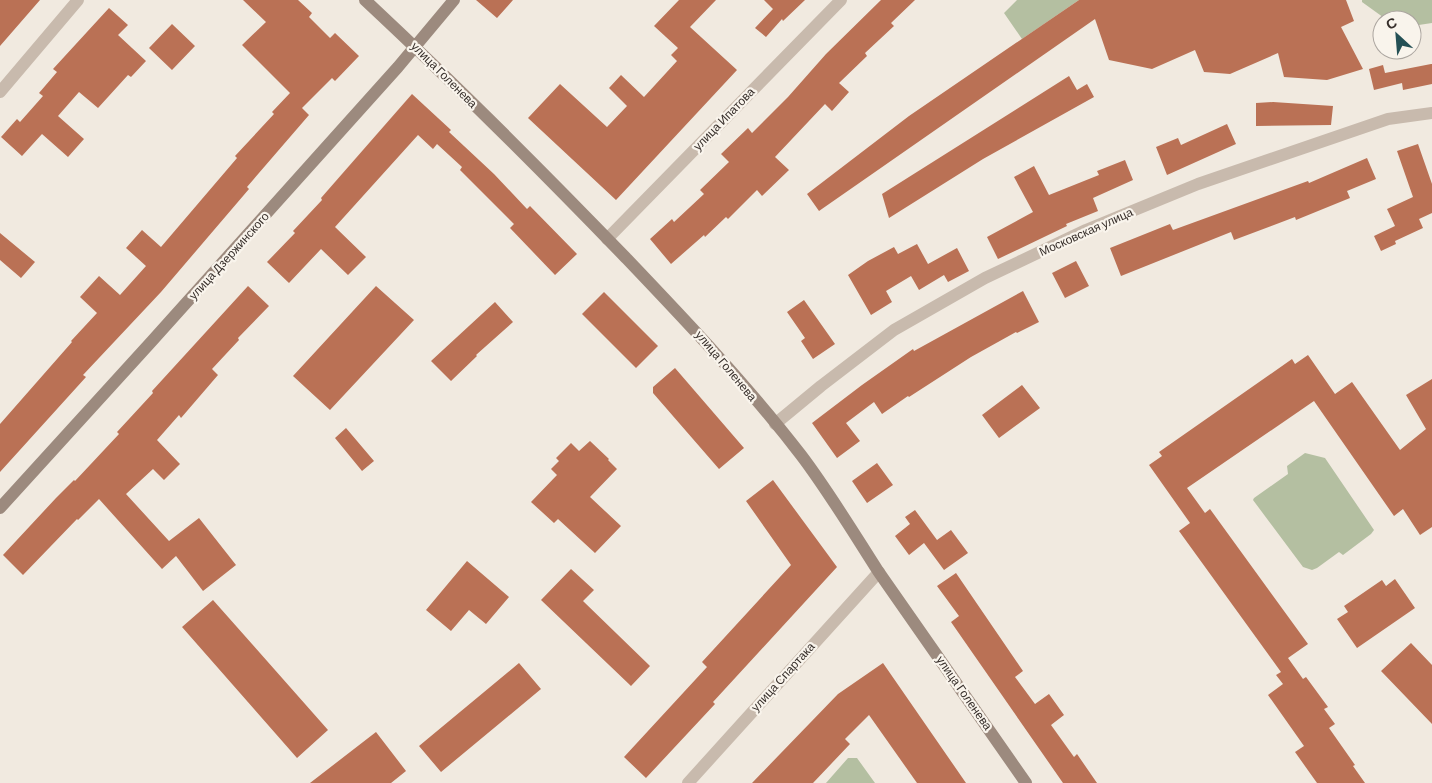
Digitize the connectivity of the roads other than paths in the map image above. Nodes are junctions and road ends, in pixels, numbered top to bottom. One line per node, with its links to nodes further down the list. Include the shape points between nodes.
1 (78, 0): 6 (street)
2 (365, 0): 5 (main road, улица Голенева)
3 (454, 0): 5 (main road, улица Дзержинского)
4 (841, 0): 8 (street, улица Ипатова)
5 (415, 47): 8 (main road, улица Голенева); 10 (main road, улица Дзержинского)
6 (0, 92)
7 (1432, 113): 9 (street, Московская улица, via 1388,120 1198,184 1018,262 894,330)
8 (607, 239): 9 (main road, улица Голенева, via 695,330)
9 (775, 424): 11 (main road, улица Голенева, via 821,483)
10 (0, 508)
11 (879, 572): 12 (street, улица Спартака); 13 (main road, улица Голенева)
12 (688, 783)
13 (1026, 783)

